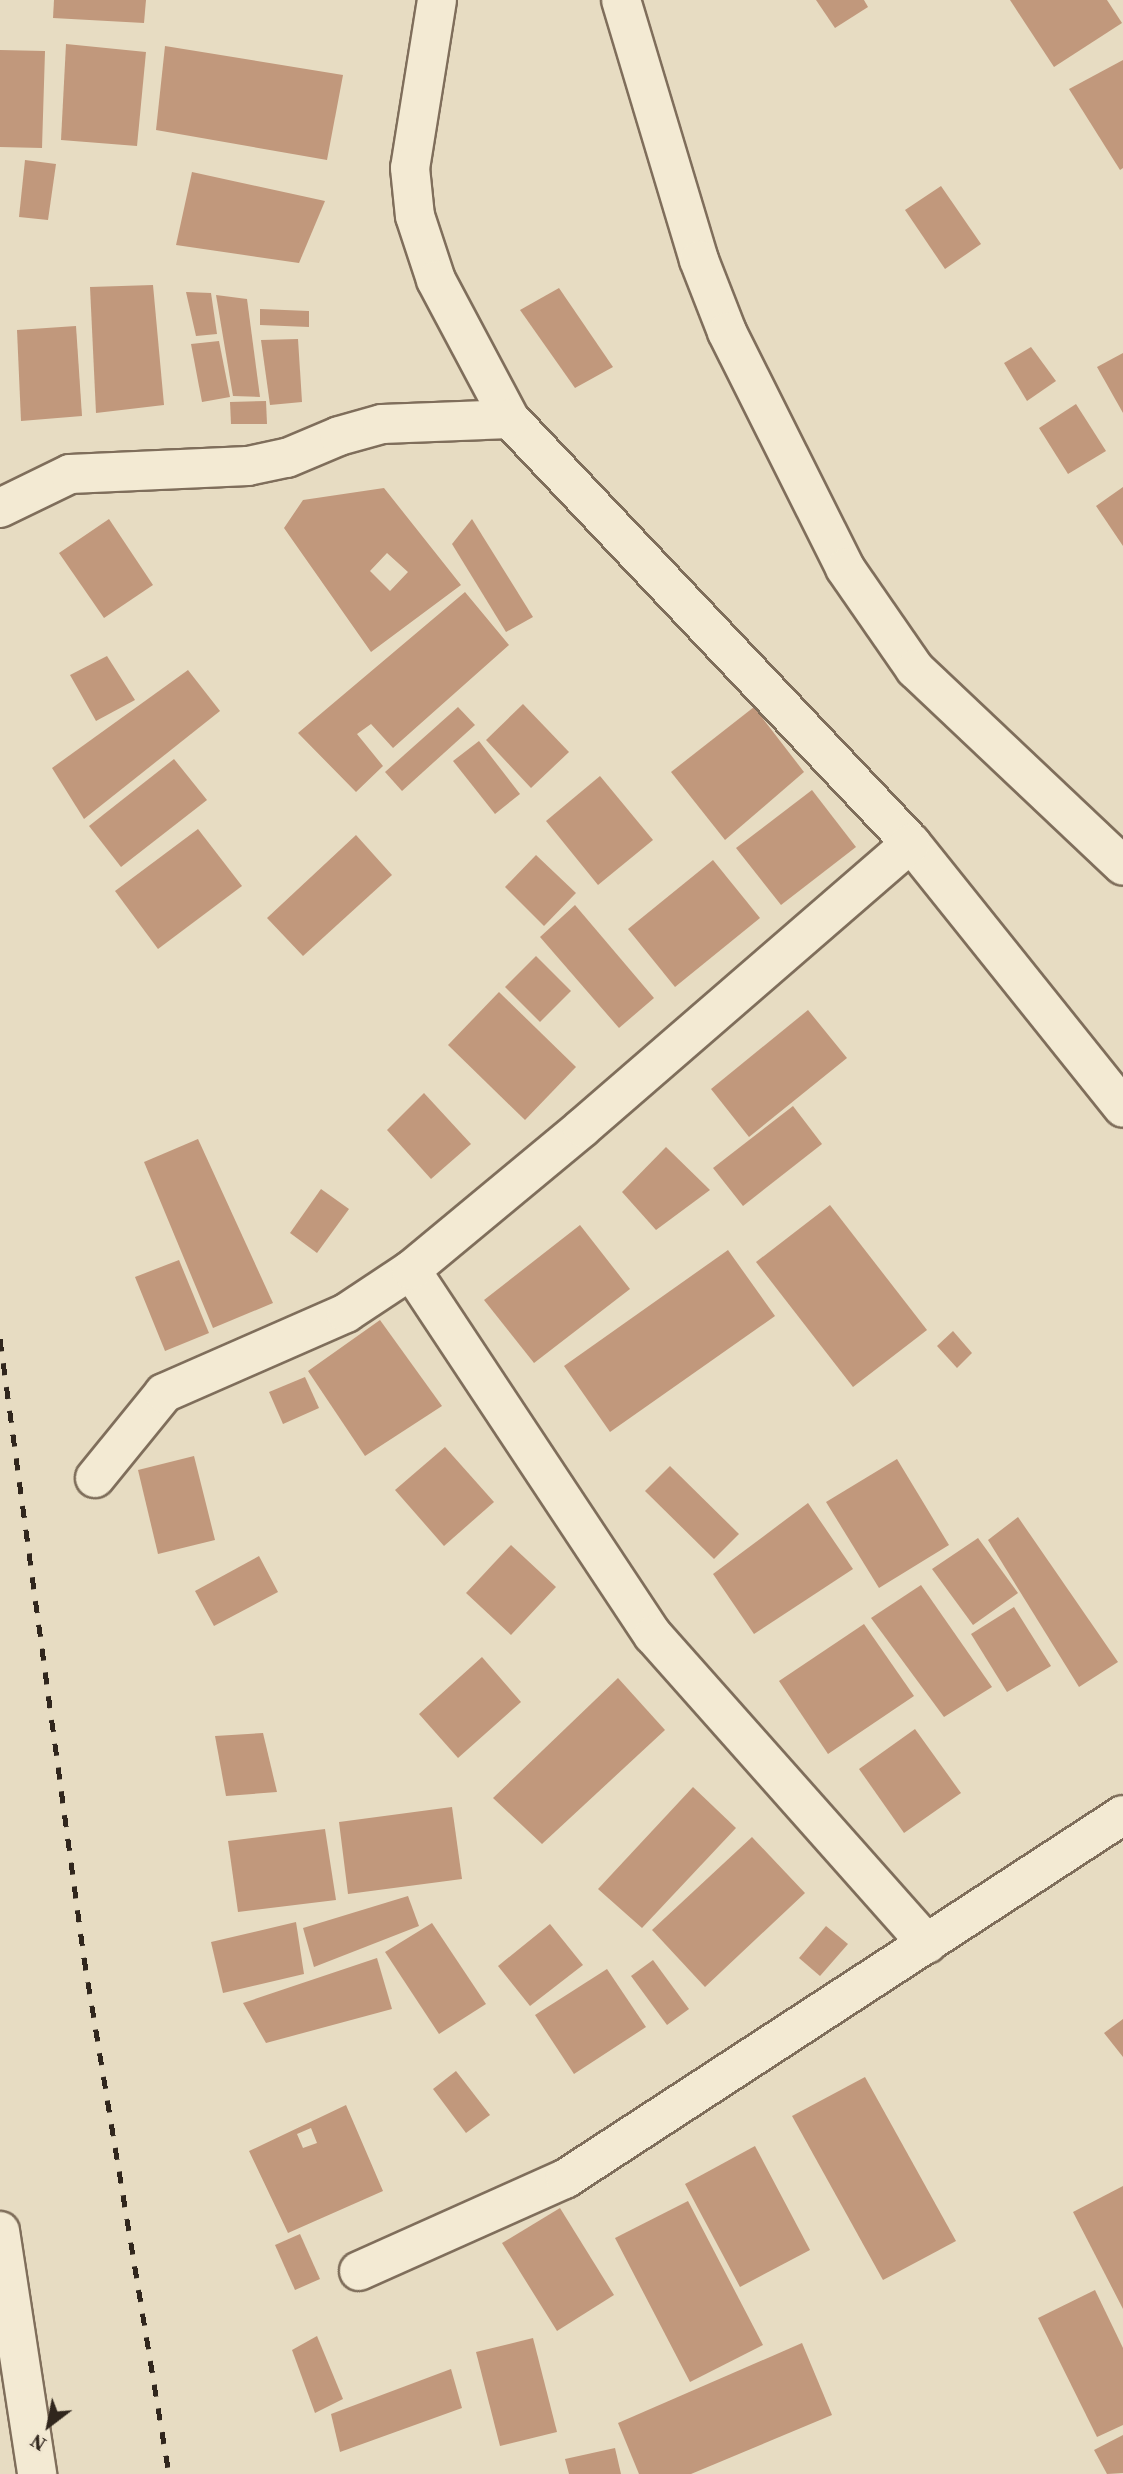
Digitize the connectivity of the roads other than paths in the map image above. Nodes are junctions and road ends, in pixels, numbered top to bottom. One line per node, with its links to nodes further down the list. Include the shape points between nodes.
1 (437, 0): 3 (street, via 410,168 415,216 436,280)
2 (621, 0): 6 (street, via 699,260 727,332 845,568 915,668)
3 (510, 419): 4 (street, via 382,424 287,458 248,466 71,474); 5 (street)
4 (0, 508)
5 (911, 843): 7 (street); 8 (street)
6 (1123, 866)
7 (1123, 1108)
8 (411, 1270): 9 (street, via 346,1313 164,1393); 11 (street, via 653,1635)
9 (96, 1478)
10 (1123, 1815): 11 (street)
11 (927, 1944): 13 (street, via 565,2179)
12 (0, 2231): 14 (street)
13 (359, 2271)
14 (32, 2473)

